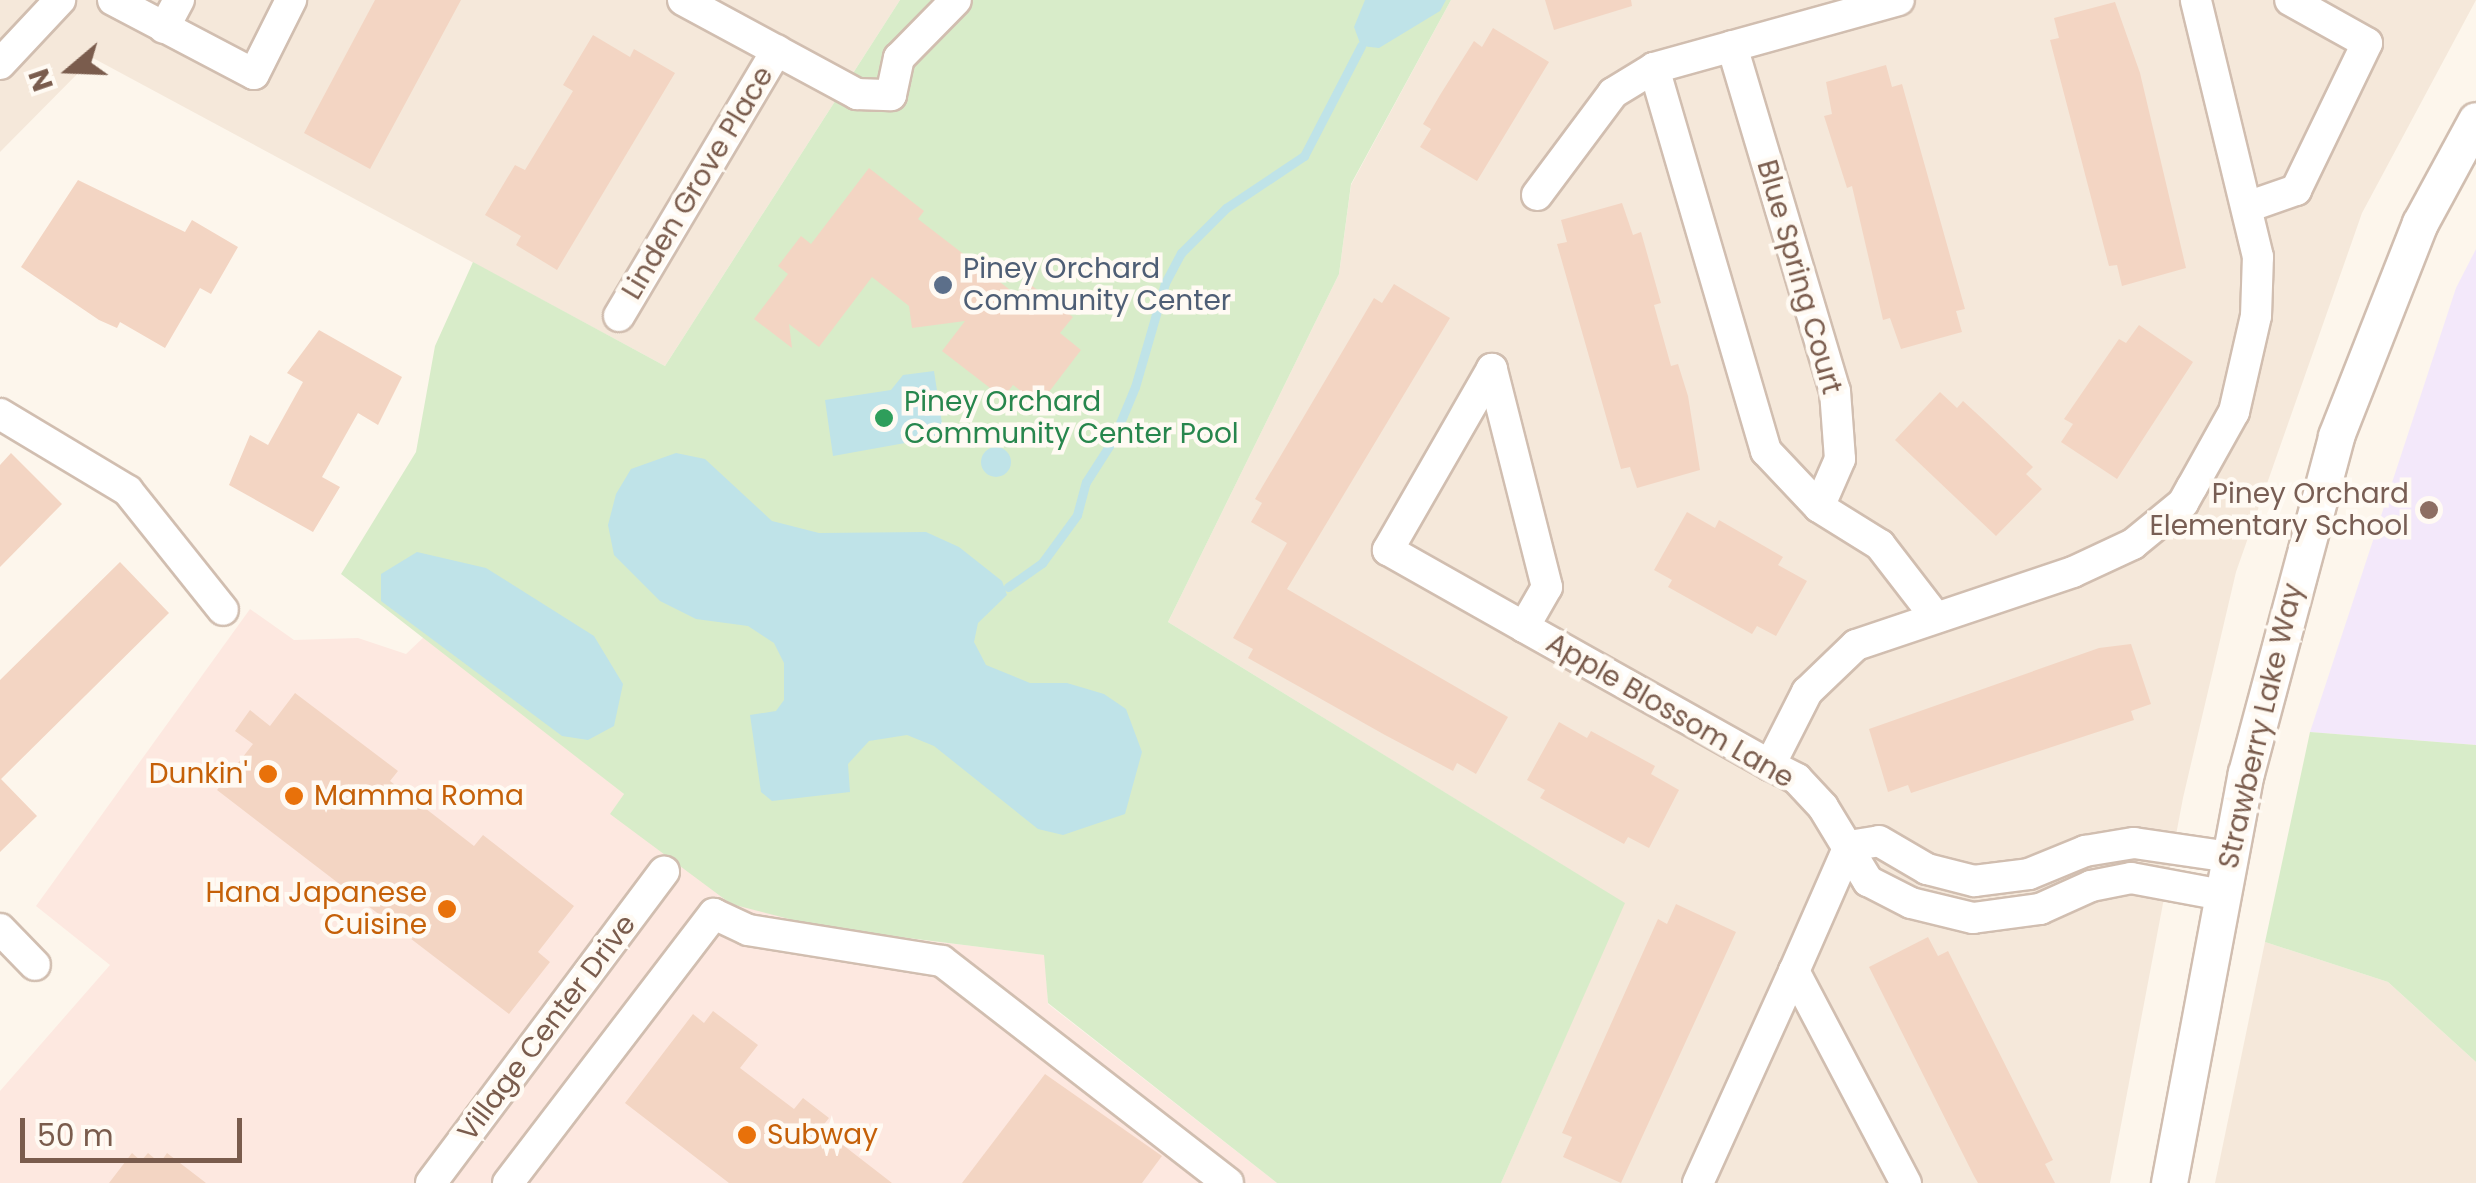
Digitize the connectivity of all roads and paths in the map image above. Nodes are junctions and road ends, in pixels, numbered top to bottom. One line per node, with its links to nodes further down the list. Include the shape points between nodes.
1 (60, 0): 13 (street)
2 (112, 0): 10 (street)
3 (178, 0): 10 (street)
4 (291, 0): 10 (street, via 254,74)
5 (683, 0): 12 (street, Linden Grove Place)
6 (956, 0): 12 (street, Linden Grove Place, via 900,58 891,95 857,94)
7 (1899, 0): 11 (street)
8 (2196, 0): 17 (street)
9 (2290, 0): 17 (street, via 2367,43 2296,190)
10 (164, 28)
11 (1732, 46): 14 (street); 20 (street, Blue Spring Court, via 1835,391 1840,459)
12 (777, 50): 18 (street, Linden Grove Place)
13 (0, 64)
14 (1654, 68): 16 (street, via 1613,93); 20 (street, via 1766,451)
15 (2476, 120): 26 (street, Strawberry Lake Way, via 2420,224 2336,436 2278,642)
16 (1537, 195)
17 (2250, 206): 22 (street, via 2258,257 2256,316 2234,412 2183,504 2133,544 2073,572)
18 (619, 316)
19 (0, 414): 21 (street, via 128,492)
20 (1820, 508): 22 (street, via 1880,545)
21 (223, 610)
22 (1934, 615): 24 (street, via 1856,645 1808,692)
23 (1524, 628): 23 (street, Apple Blossom Lane, via 1547,588 1492,369 1388,550); 24 (street, Apple Blossom Lane)
24 (1770, 765): 25 (street, Apple Blossom Lane, via 1797,779)
25 (1850, 846): 26 (street, via 1879,842 1927,869 1974,880 2029,874 2085,851 2134,842); 28 (street, Apple Blossom Lane, via 1868,880 1912,903 1973,918 2040,909 2092,886 2131,878); 31 (street)
26 (2230, 857): 28 (street, Strawberry Lake Way)
27 (664, 872): 32 (street, Village Center Drive)
28 (2222, 894): 37 (street, Strawberry Lake Way)
29 (0, 929): 30 (street)
30 (36, 965)
31 (1794, 971): 35 (street); 36 (street)
32 (431, 1183)
33 (508, 1183): 34 (street, via 714,914 748,930 942,961)
34 (1228, 1183)
35 (1698, 1183)
36 (1906, 1183)
37 (2169, 1183)

